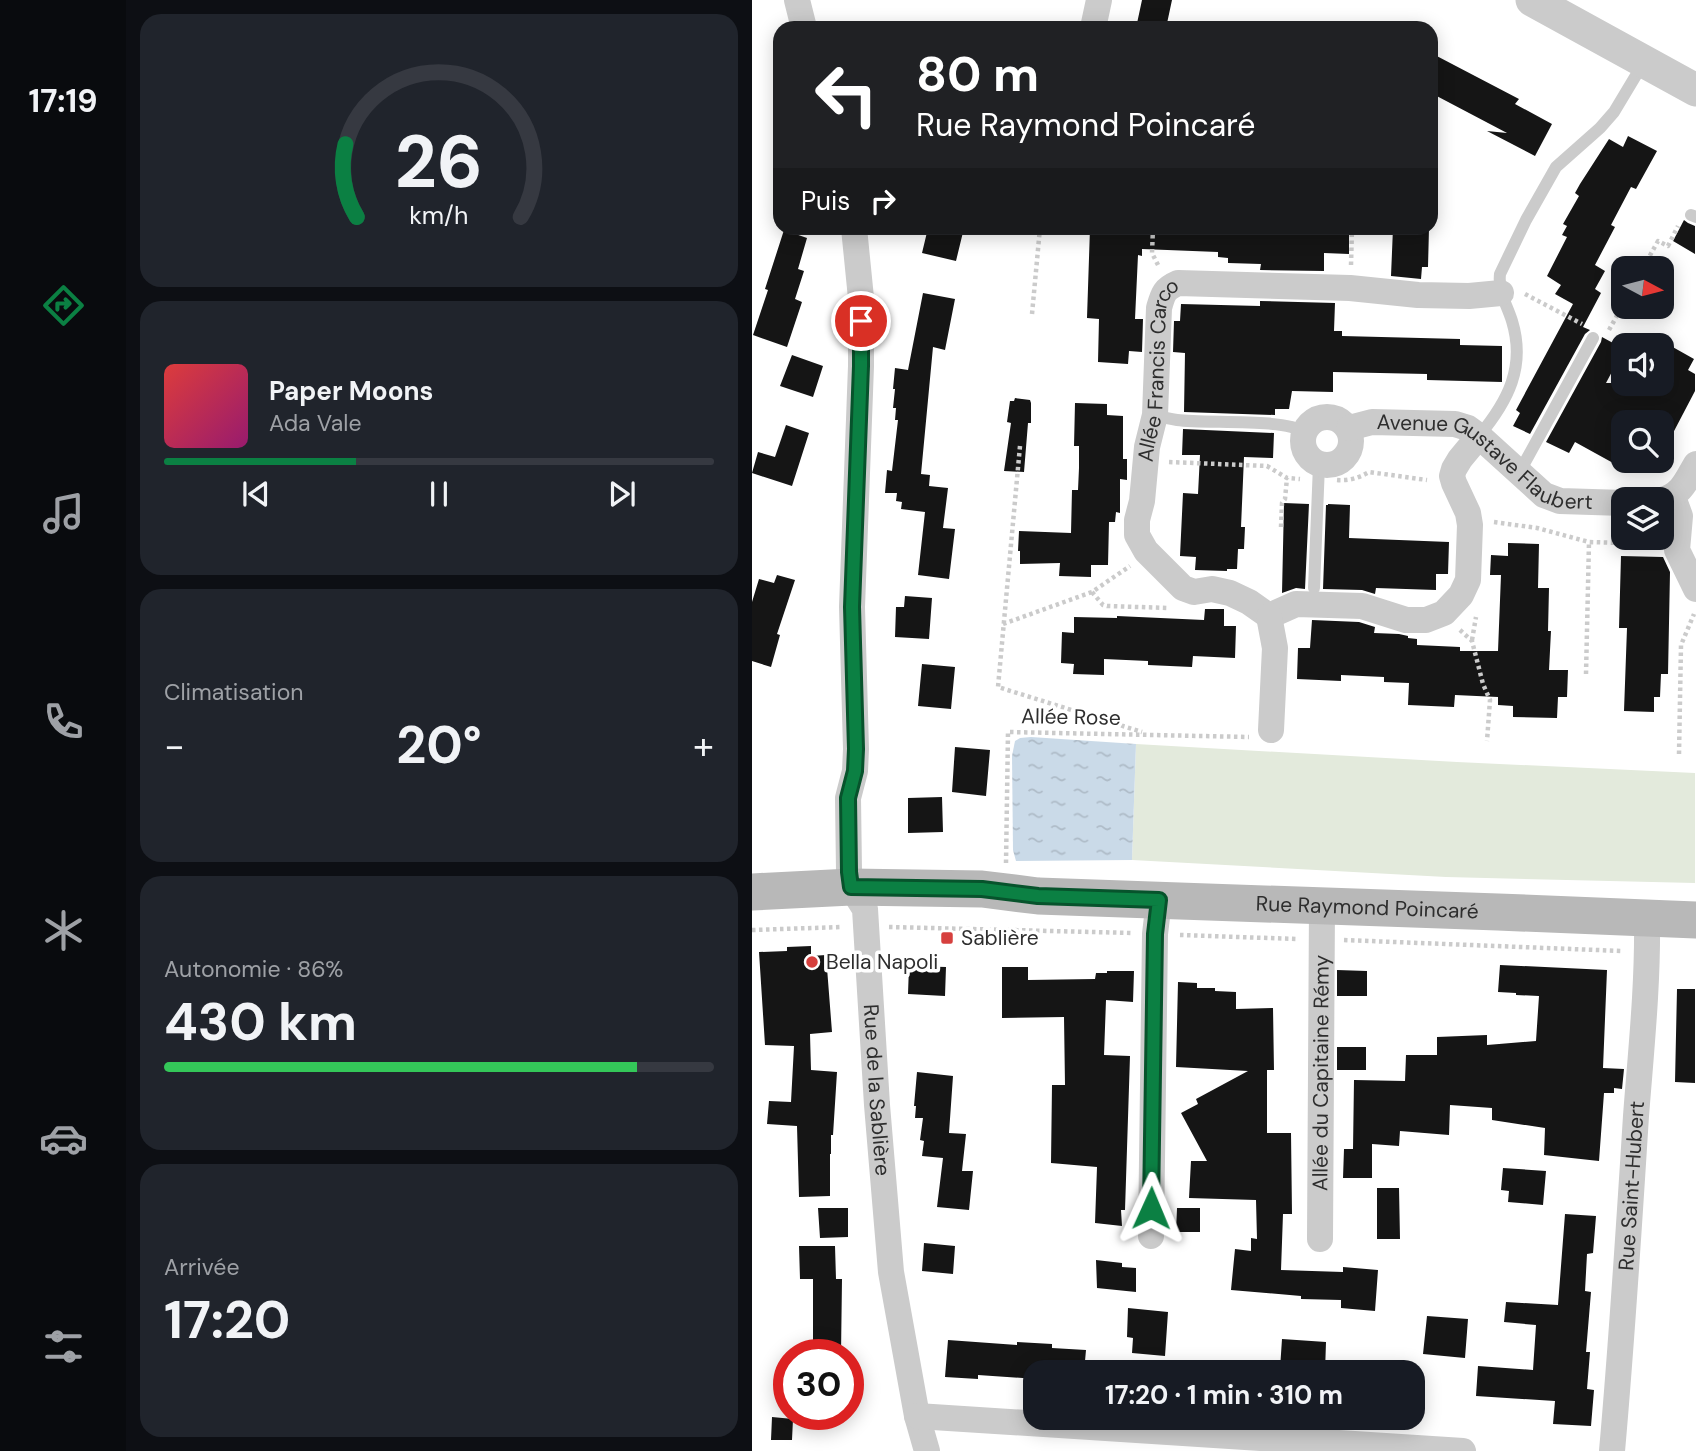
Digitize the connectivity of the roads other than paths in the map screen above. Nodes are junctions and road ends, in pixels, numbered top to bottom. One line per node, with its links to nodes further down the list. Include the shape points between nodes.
1 (797, 0): 4 (street)
2 (1099, 0): 5 (street)
3 (1532, 0): 6 (street)
4 (802, 21)
5 (1094, 21)
6 (1644, 61): 7 (street); 9 (lane, via 1614,112 1556,167 1500,274)
7 (1695, 90)
8 (855, 235): 28 (street, Rue de la Sablière, via 861,366 852,607 856,749 848,798)
9 (1500, 288): 11 (street, Allée Francis Carco, via 1469,296 1178,283 1163,294 1159,308); 14 (lane, via 1517,341 1517,363 1502,405)
10 (1599, 337): 17 (lane)
11 (1155, 415): 13 (lane); 23 (street, Allée Francis Carco, via 1137,520 1146,551 1183,588 1230,593)
12 (1349, 428): 13 (street, Avenue Gustave Flaubert, via 1337,418 1321,416); 14 (street, Avenue Gustave Flaubert, via 1372,422 1456,424); 16 (street, Avenue Gustave Flaubert, via 1352,443 1347,457)
13 (1305, 432): 16 (street, via 1302,439 1307,455)
14 (1479, 436): 17 (street, Avenue Gustave Flaubert); 23 (street, via 1452,476 1470,524 1468,580 1461,596 1441,614 1406,620 1362,606 1296,604)
15 (1695, 464): 18 (street)
16 (1319, 472): 21 (lane)
17 (1519, 474): 19 (street, Avenue Gustave Flaubert, via 1544,495 1560,501)
18 (1674, 494)
19 (1611, 503)
20 (1674, 506): 22 (street, via 1681,516 1677,550)
21 (1314, 588)
22 (1695, 589)
23 (1269, 616): 24 (street, via 1275,648)
24 (1271, 730)
25 (752, 892): 28 (main road, Rue Raymond Poincaré)
26 (1159, 900): 27 (main road, Rue Raymond Poincaré); 28 (main road, Rue Raymond Poincaré, via 1038,896 982,889); 32 (street)
27 (1322, 905): 30 (main road, Rue Raymond Poincaré); 33 (street, Allée du Capitaine Rémy)
28 (852, 908): 29 (main road, Rue Raymond Poincaré); 34 (street, Rue de la Sablière, via 877,1105 891,1272)
29 (752, 913)
30 (1647, 919): 31 (main road, Rue Raymond Poincaré); 37 (street, Rue Saint-Hubert)
31 (1695, 920)
32 (1151, 1236)
33 (1320, 1239)
34 (917, 1416): 35 (street, Rue de la Sablière); 36 (street)
35 (927, 1451)
36 (1463, 1451)
37 (1612, 1451)

